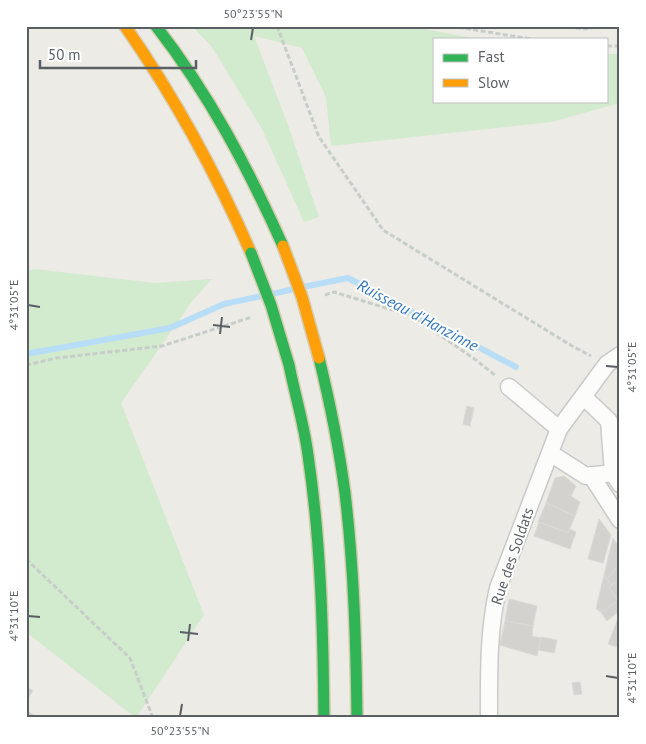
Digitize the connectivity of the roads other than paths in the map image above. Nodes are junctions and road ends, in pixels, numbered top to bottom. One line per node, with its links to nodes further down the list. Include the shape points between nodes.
1 (125, 26): 11 (main road, bridge, via 168,89 235,215 271,304 289,365 308,453 319,551)
2 (156, 26): 12 (main road, bridge, via 213,106 234,144 264,203 302,297 337,437 349,528)
3 (613, 360): 5 (street, Rue des Soldats)
4 (509, 387): 6 (street)
5 (583, 396): 6 (street, Rue des Soldats); 9 (street, via 609,421)
6 (559, 429): 7 (street, Rue des Soldats)
7 (550, 453): 8 (street, via 586,476); 13 (street, Rue des Soldats, via 498,588 489,644)
8 (591, 475): 9 (street); 10 (street)
9 (616, 478)
10 (620, 520)
11 (324, 718)
12 (357, 718)
13 (489, 718)

